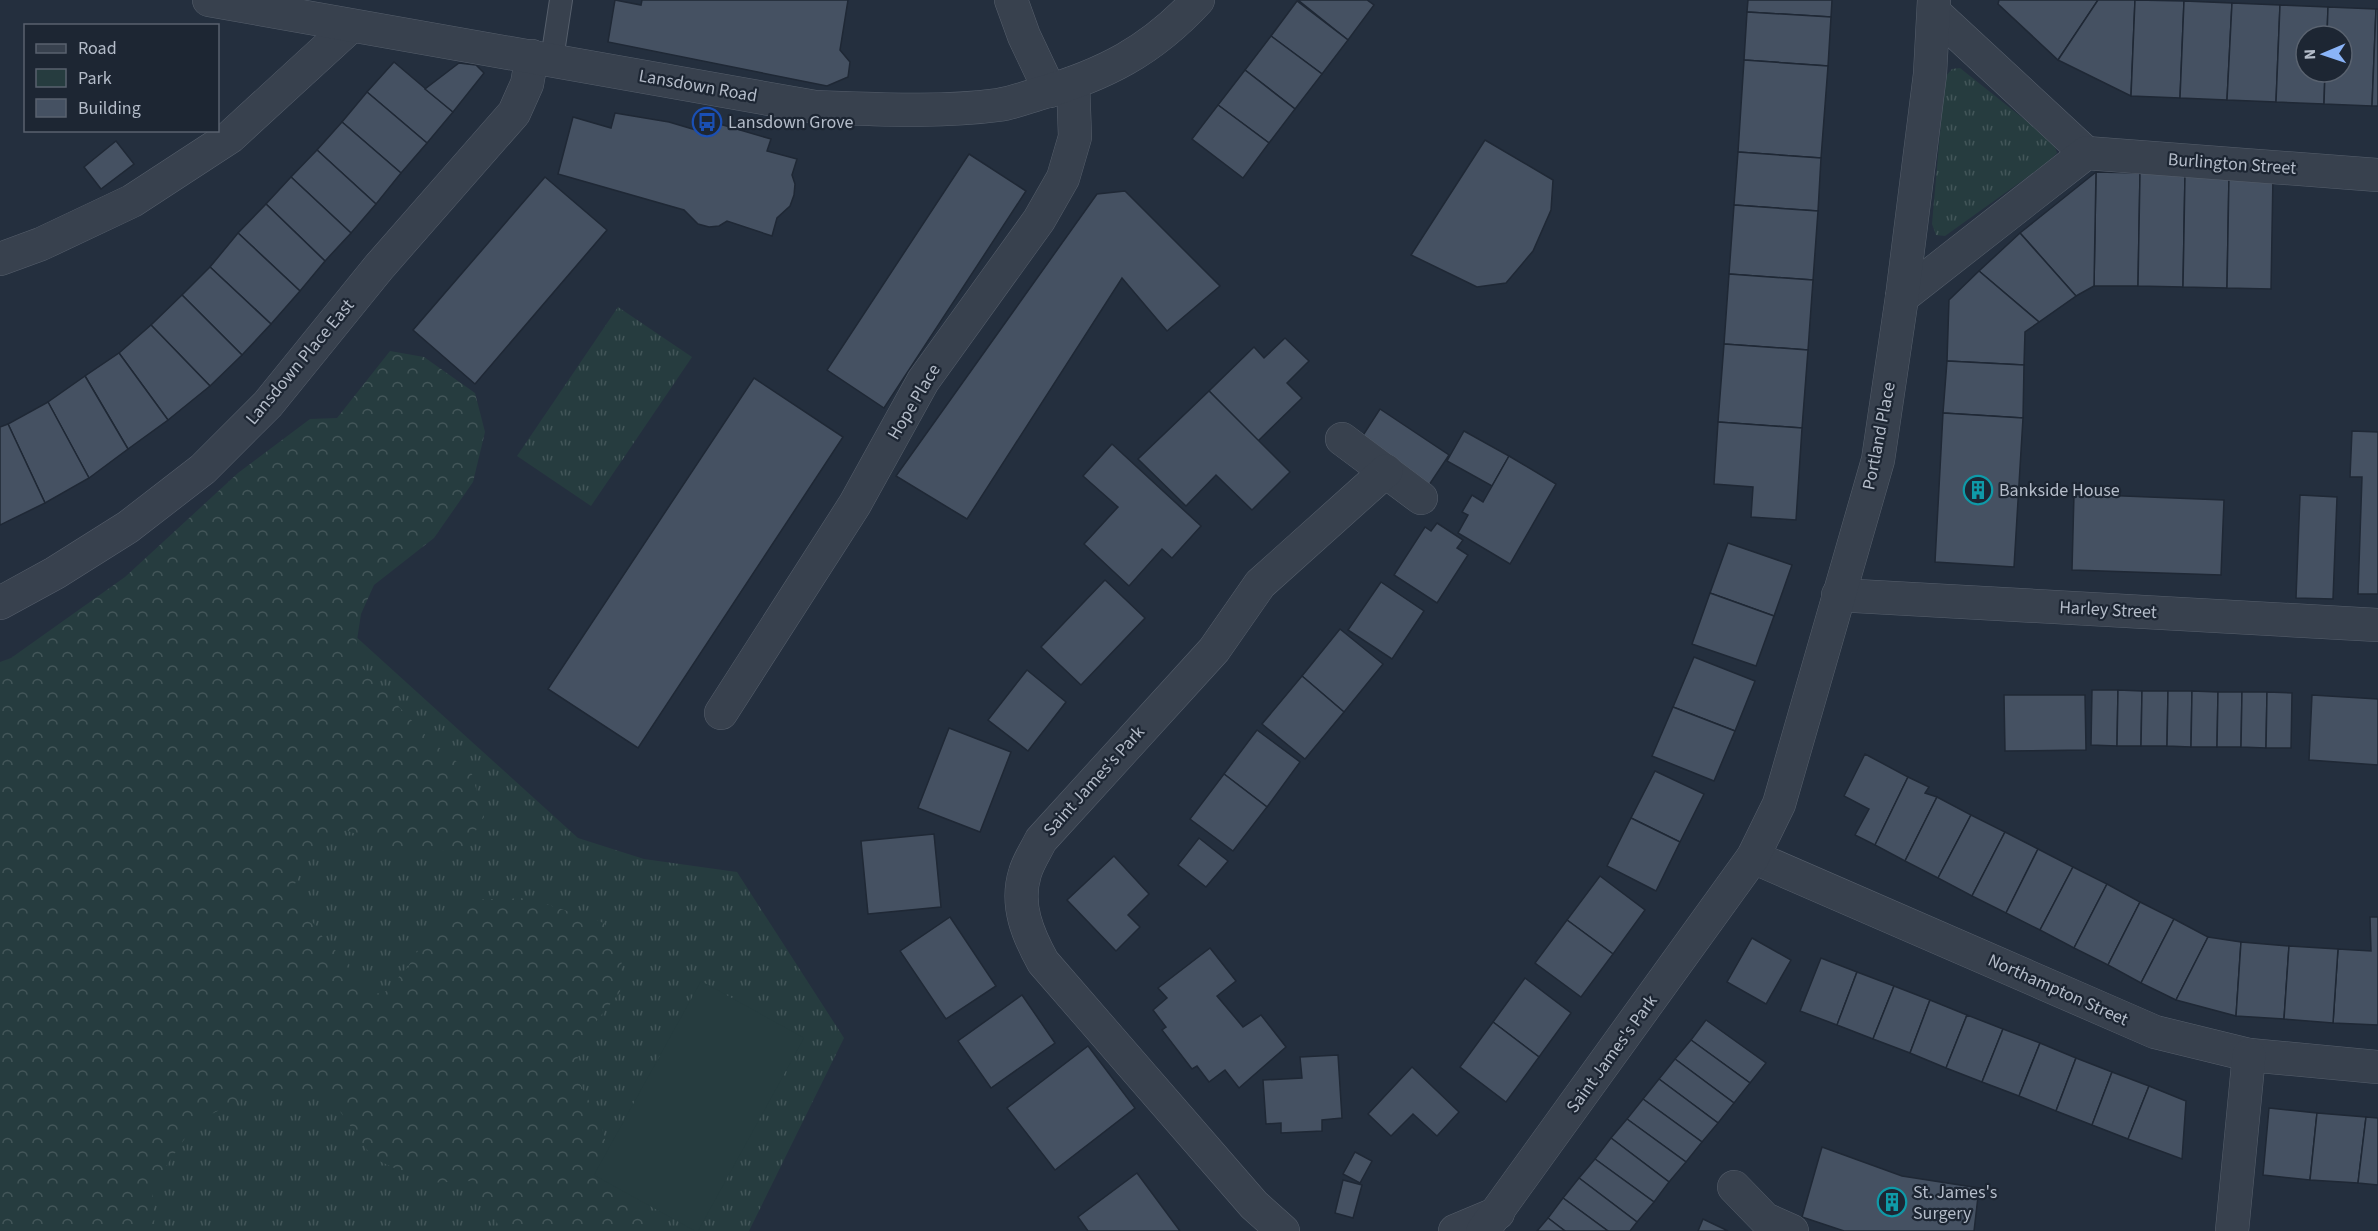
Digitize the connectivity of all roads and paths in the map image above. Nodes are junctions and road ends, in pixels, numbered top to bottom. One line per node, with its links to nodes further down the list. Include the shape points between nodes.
1 (208, 0): 6 (street, Lansdown Road)
2 (561, 0): 7 (lane)
3 (1011, 0): 8 (street, via 1024,36)
4 (1197, 0): 8 (street, Lansdown Road, via 1178,22 1138,53)
5 (1935, 6): 9 (street); 12 (street, Portland Place)
6 (351, 26): 7 (street, Lansdown Road); 11 (street, via 230,137 132,201)
7 (542, 58): 8 (street, Lansdown Road, via 815,107 959,109 1001,105); 17 (street, Lansdown Place East, via 514,113 268,404 203,469 128,527)
8 (1061, 87): 19 (street, Hope Place, via 1075,136 1063,178 1039,220 923,381 855,504)
9 (2086, 153): 10 (street, Burlington Street); 12 (street)
10 (2378, 175)
11 (0, 259)
12 (1902, 297): 16 (street, Portland Place, via 1878,460)
13 (1342, 439): 14 (street)
14 (1386, 471): 15 (street); 25 (street, Saint James's Park, via 1260,584 1214,650 1041,840 1024,874 1022,910 1028,936 1043,962 1254,1205)
15 (1421, 498)
16 (1838, 595): 18 (street, Harley Street); 20 (street, Portland Place, via 1779,804)
17 (0, 603)
18 (2378, 625)
19 (721, 713)
20 (1753, 857): 21 (street, Northampton Street, via 2155,1032); 24 (street, Saint James's Park)
21 (2249, 1055): 22 (street, Northampton Street); 28 (street)
22 (2378, 1067)
23 (1734, 1187): 27 (street, via 1765,1219)
24 (1490, 1222): 26 (street, Saint James's Park)
25 (1283, 1231)
26 (1455, 1231)
27 (1792, 1231)
28 (2232, 1231)

